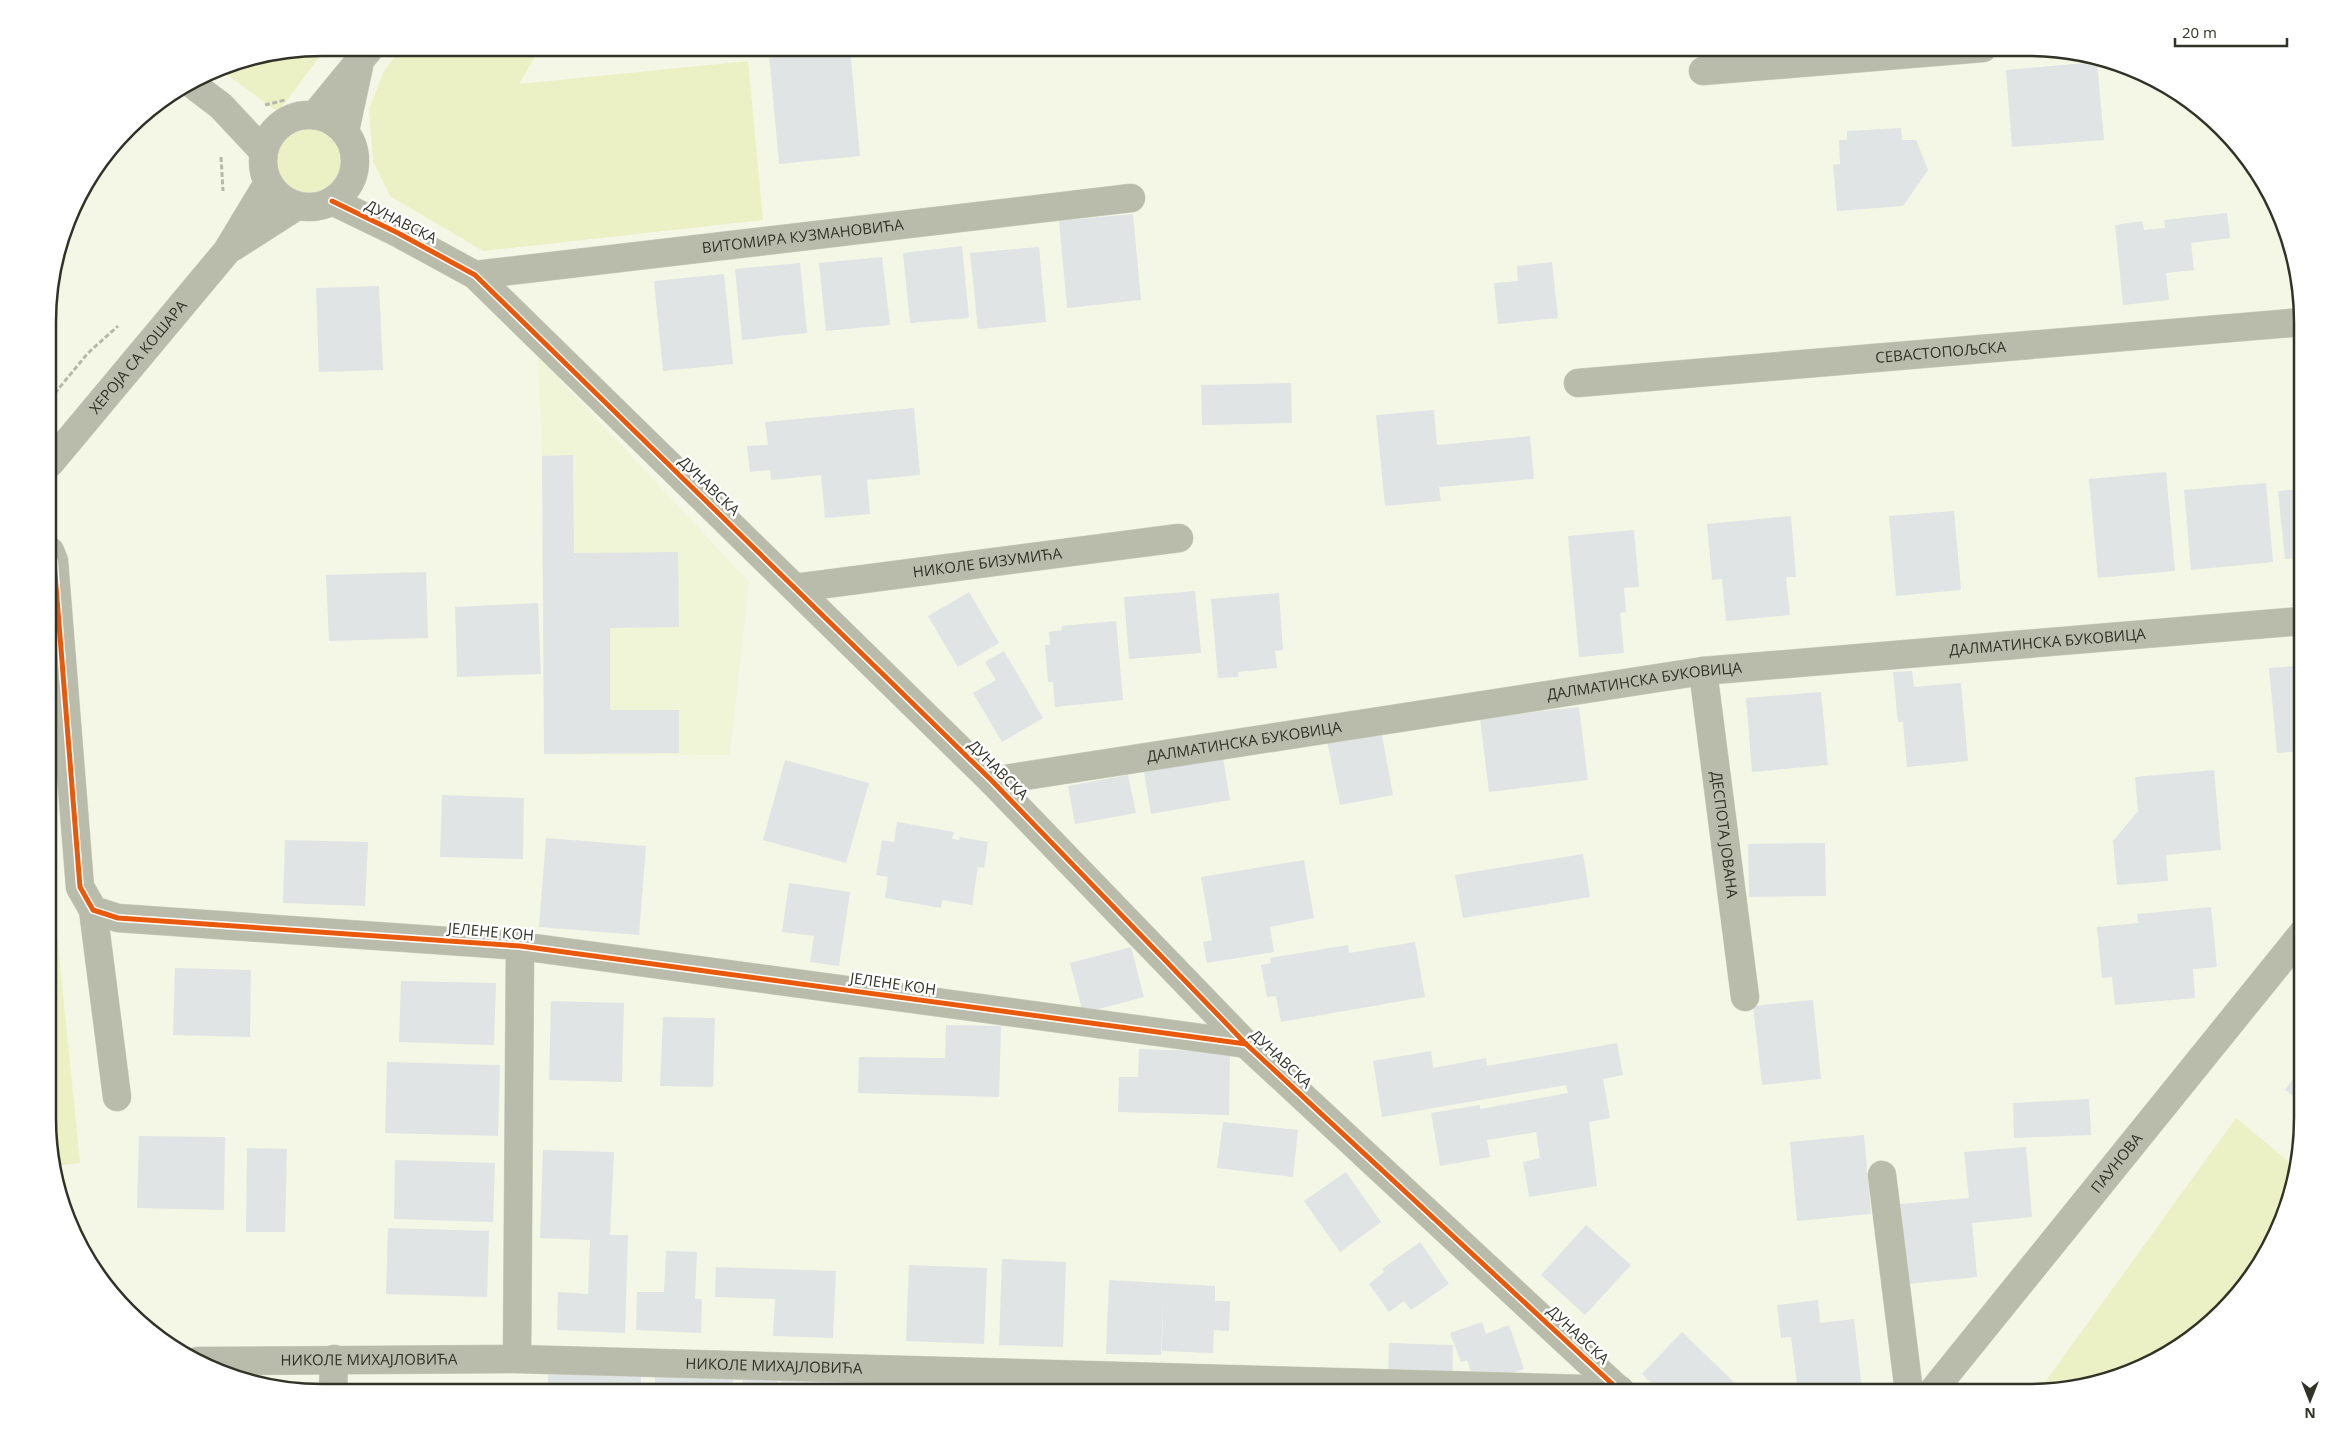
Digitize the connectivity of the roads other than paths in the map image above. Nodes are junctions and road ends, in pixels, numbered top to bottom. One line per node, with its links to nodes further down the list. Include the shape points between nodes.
1 (364, 56): 6 (street)
2 (365, 56): 9 (street)
3 (1886, 56): 4 (street)
4 (1704, 71)
5 (197, 88): 7 (street)
6 (315, 114): 8 (street, via 296,116); 9 (street, via 332,120)
7 (245, 121): 8 (street); 10 (street)
8 (279, 125): 10 (street, via 269,136)
9 (345, 131): 11 (street, via 355,154)
10 (263, 151): 12 (street, via 262,168)
11 (352, 179): 14 (street); 16 (street, ДУНАВСКА)
12 (268, 183): 15 (street, via 280,198); 17 (street, ХЕРОЈА СА КОШАРА)
13 (1131, 198): 18 (street, ВИТОМИРА КУЗМАНОВИЋА)
14 (332, 202): 15 (street, via 315,207); 16 (street, ДУНАВСКА)
15 (297, 206): 17 (street, ХЕРОЈА СА КОШАРА)
16 (398, 233): 18 (street, ДУНАВСКА)
17 (227, 251): 21 (street, ХЕРОЈА СА КОШАРА)
18 (475, 275): 24 (street, ДУНАВСКА)
19 (2294, 323): 20 (street, СЕВАСТОПОЉСКА)
20 (1578, 383)
21 (56, 456)
22 (1179, 538): 24 (street, НИКОЛЕ БИЗУМИЋА)
23 (56, 586): 28 (street, via 80,886)
24 (795, 588): 27 (street, ДУНАВСКА)
25 (2294, 622): 26 (street, ДАЛМАТИНСКА БУКОВИЦА)
26 (1704, 671): 27 (street, ДАЛМАТИНСКА БУКОВИЦА); 31 (street, ДЕСПОТА ЈОВАНА)
27 (992, 781): 32 (street, ДУНАВСКА)
28 (93, 910): 30 (street, ЈЕЛЕНЕ КОН, via 118,918); 33 (street)
29 (2294, 944): 42 (street, ПАУНОВА)
30 (520, 946): 32 (street, ЈЕЛЕНЕ КОН); 36 (street, ЈЕЛЕНЕ КОН)
31 (1744, 997)
32 (1246, 1044): 40 (street, ДУНАВСКА)
33 (117, 1097)
34 (1882, 1175): 41 (street)
35 (334, 1359): 36 (street, НИКОЛЕ МИХАЈЛОВИЋА); 37 (street, НИКОЛЕ МИХАЈЛОВИЋА); 38 (street)
36 (517, 1359): 39 (street, НИКОЛЕ МИХАЈЛОВИЋА)
37 (212, 1360)
38 (333, 1384)
39 (1379, 1384)
40 (1612, 1384)
41 (1908, 1384)
42 (1938, 1384)

